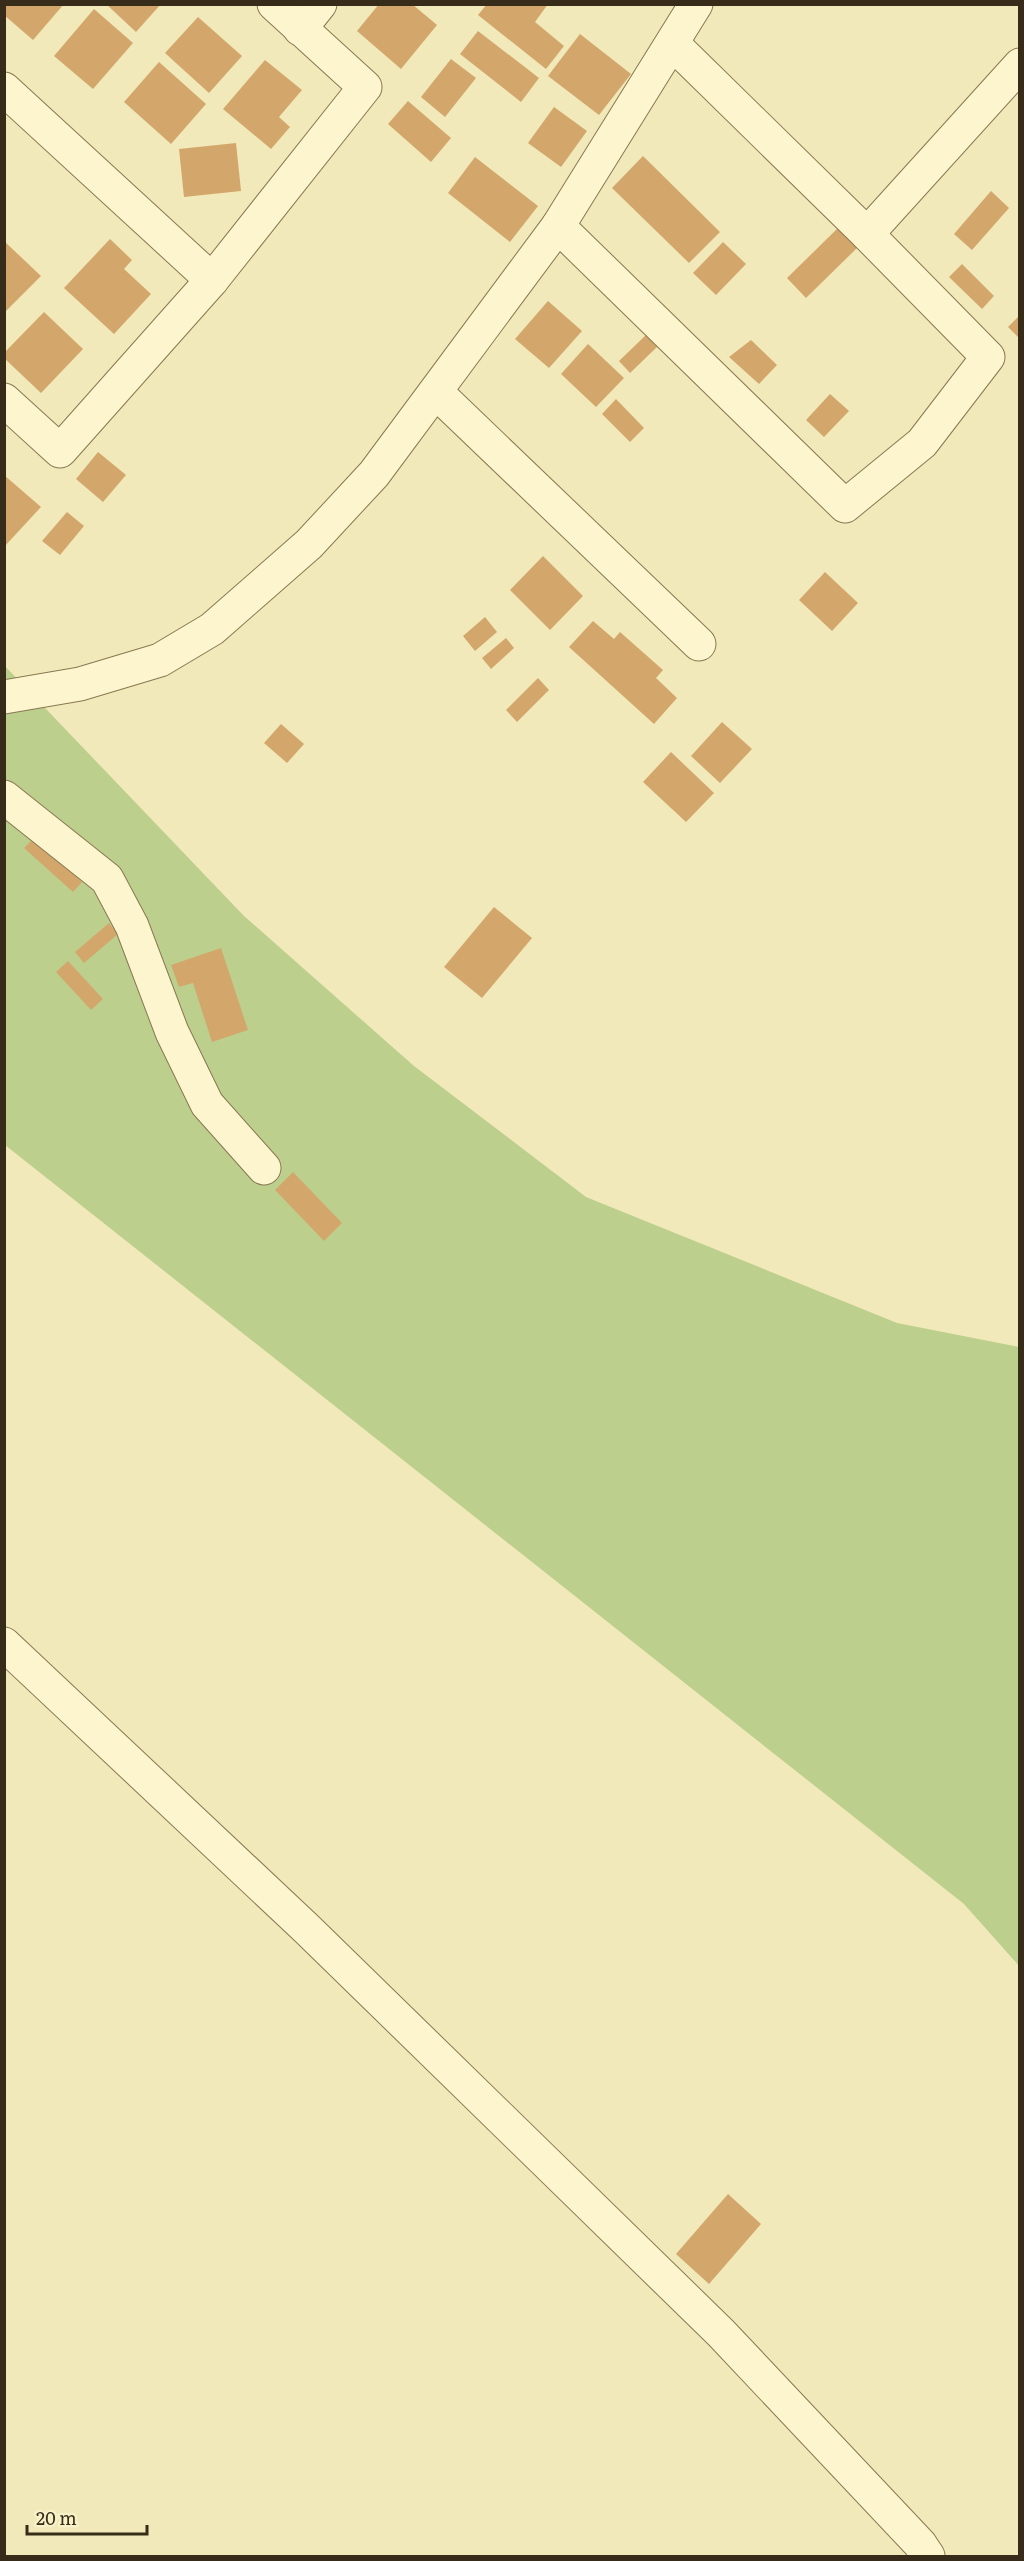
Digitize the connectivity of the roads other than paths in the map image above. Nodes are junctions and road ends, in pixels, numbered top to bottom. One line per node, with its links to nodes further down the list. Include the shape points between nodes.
1 (274, 4): 3 (street)
2 (696, 4): 4 (street)
3 (310, 17): 9 (street, via 366,87)
4 (673, 44): 7 (street); 8 (street)
5 (1020, 65): 8 (street)
6 (4, 89): 9 (street)
7 (558, 226): 8 (street, via 845,506 922,443 988,357); 10 (street)
8 (867, 234)
9 (212, 280): 11 (street, via 60,452)
10 (436, 392): 12 (street); 13 (street, via 374,474 309,544 212,630 160,660 80,684)
11 (4, 400)
12 (699, 644)
13 (4, 697)
14 (4, 797): 15 (street, via 107,879 132,926 172,1032 207,1104)
15 (264, 1168)
16 (4, 1644): 17 (street, via 307,1929 721,2333)
17 (928, 2556)

